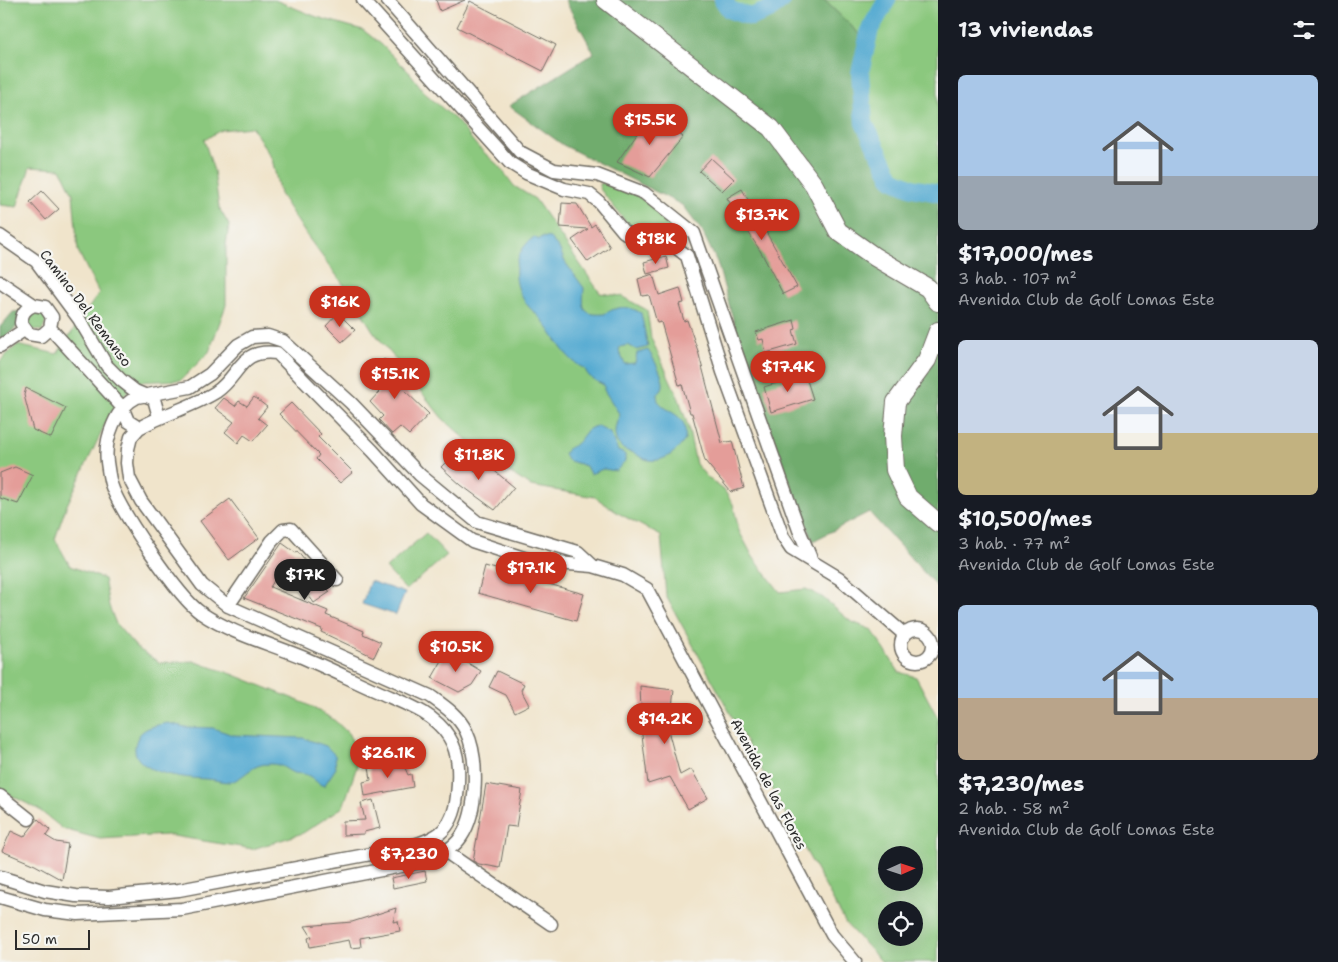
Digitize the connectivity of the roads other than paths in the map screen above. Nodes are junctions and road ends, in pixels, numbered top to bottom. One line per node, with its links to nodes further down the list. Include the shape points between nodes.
1 (363, 0): 5 (street, via 510,163 564,189)
2 (387, 0): 4 (street, via 520,152 554,170)
3 (606, 0): 10 (main road, via 771,128 814,185 838,232 928,288)
4 (598, 175): 5 (street); 6 (street, via 644,193)
5 (589, 194): 8 (street, via 633,238 669,242)
6 (694, 234): 8 (street); 21 (street)
7 (0, 236): 16 (street, Camino Del Remanso, via 36,261 114,373 136,391)
8 (680, 249): 21 (street, via 687,256 723,372 783,537 791,549)
9 (0, 282): 11 (street)
10 (938, 302)
11 (34, 305): 12 (street, via 49,311 52,317); 13 (street, via 26,308 22,315)
12 (50, 328): 13 (street, via 46,333 34,336); 17 (street)
13 (24, 330): 15 (street)
14 (938, 331): 20 (main road, via 927,360 896,402 893,436 894,470 908,497)
15 (0, 346)
16 (150, 396): 17 (street, via 137,397); 18 (street, via 157,404); 22 (street, via 190,387 210,374 238,345 252,337 268,336 283,341 351,403 420,475 477,522 578,552)
17 (122, 408): 19 (street, via 128,421); 28 (street, via 110,434 107,458 111,484 126,515 181,592 200,612 224,627 302,657 428,714 450,738 459,780 456,803 448,826)
18 (159, 417): 19 (street); 22 (street, via 218,391 254,354 277,353 421,504 472,541 534,561)
19 (139, 428): 24 (street, via 131,437 128,449 129,478 141,501 202,585)
20 (938, 523)
21 (812, 561): 25 (street, via 839,578)
22 (593, 566): 33 (street, Avenida de las Flores, via 623,575 647,588 832,935)
23 (337, 580): 24 (street, via 291,529 283,530)
24 (228, 606): 29 (street, via 430,696 453,713 466,732 473,755 475,781 472,809 461,837)
25 (905, 635)
26 (0, 796): 27 (street)
27 (29, 819)
28 (431, 840): 29 (street); 30 (street, via 179,890 118,896 76,896)
29 (445, 853): 31 (street, via 427,861 182,909 78,914 45,910); 32 (street)
30 (0, 877)
31 (0, 897)
32 (551, 924)
33 (855, 962)

